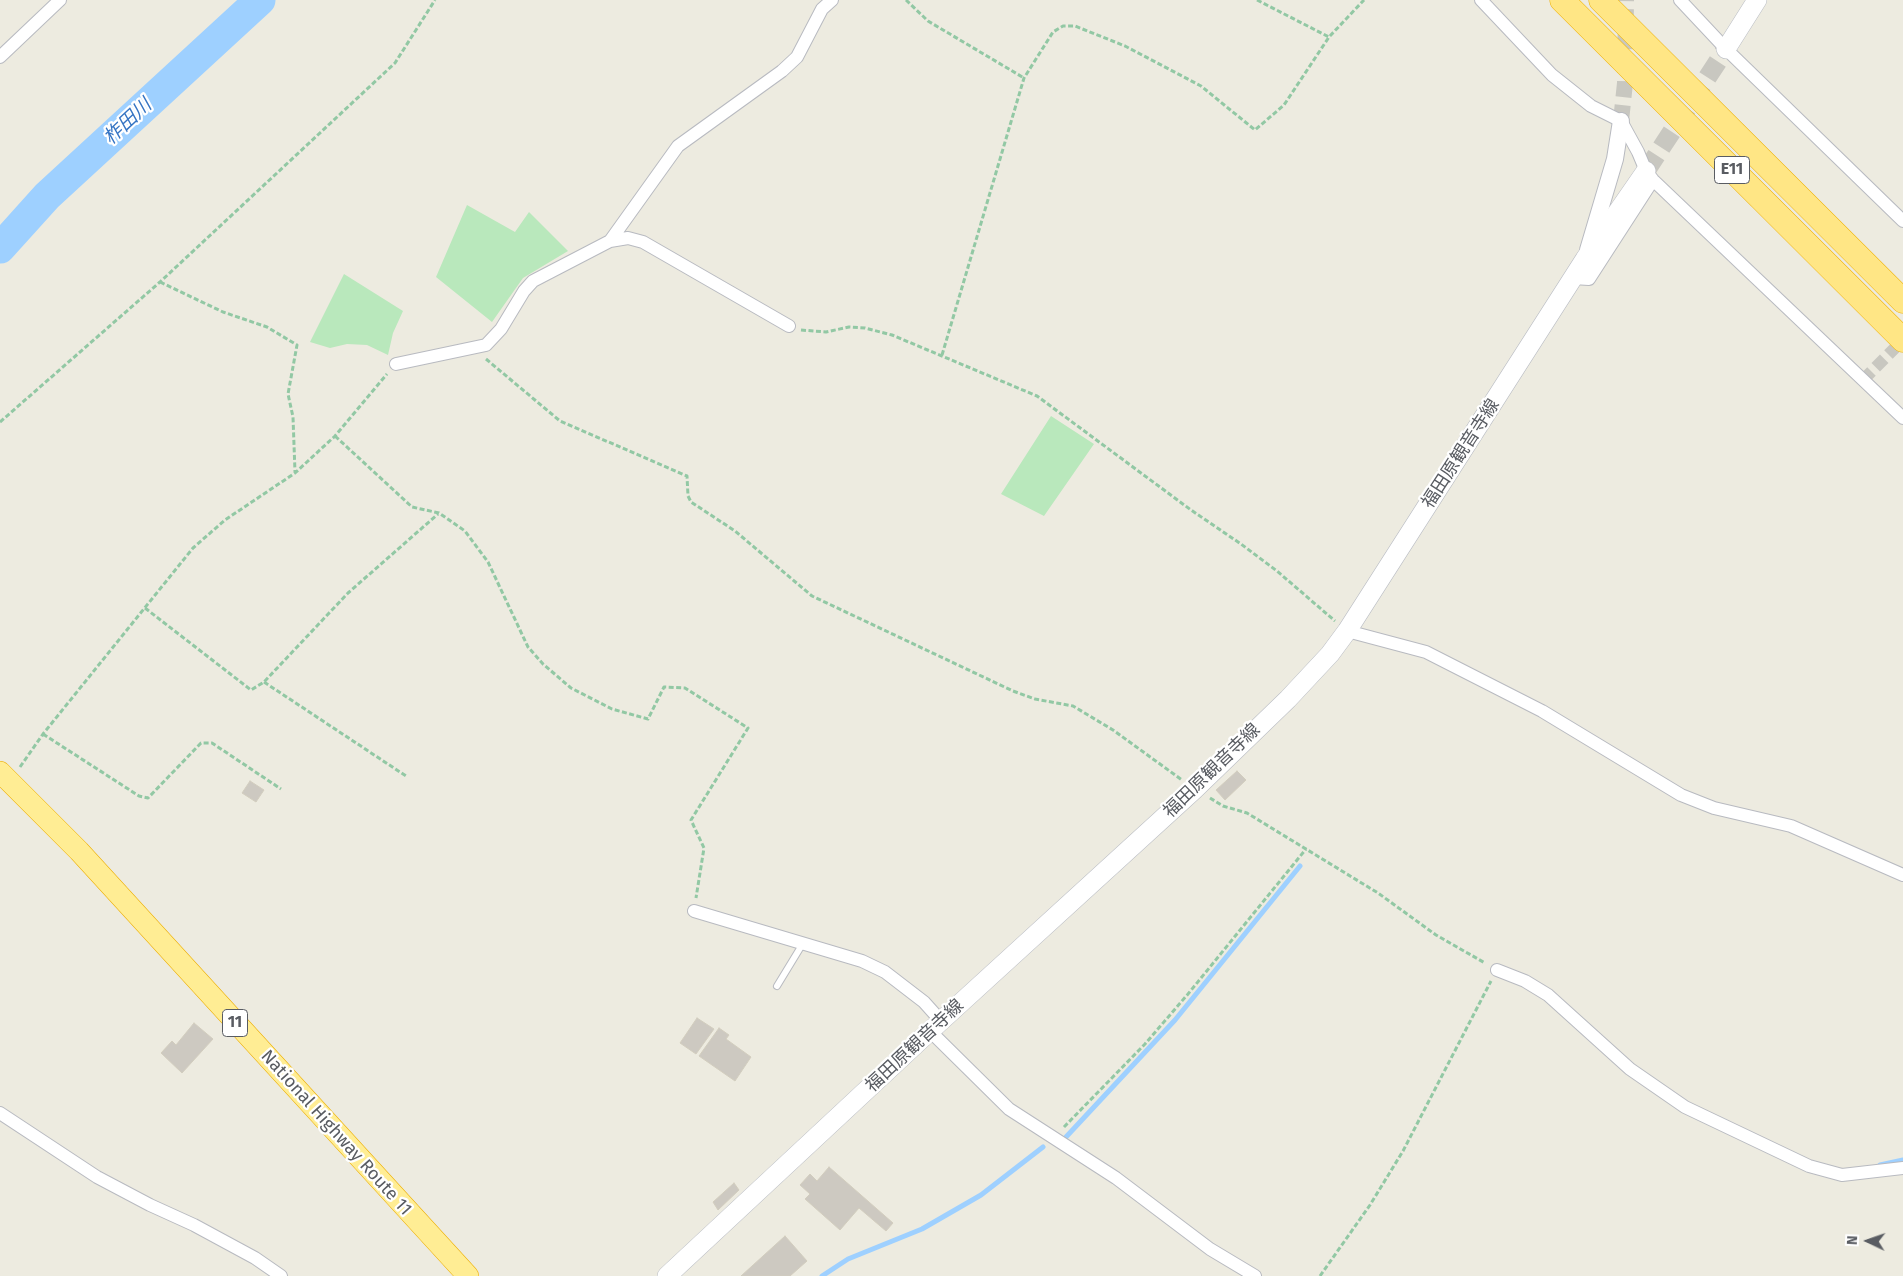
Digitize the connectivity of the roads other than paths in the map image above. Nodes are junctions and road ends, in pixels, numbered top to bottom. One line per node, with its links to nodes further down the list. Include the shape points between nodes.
1 (60, 0): 9 (street)
2 (832, 0): 13 (street, via 822,9 797,57 678,146)
3 (1481, 0): 10 (street, via 1552,75 1591,106)
4 (1562, 0): 18 (highway, E11)
5 (1600, 0): 16 (highway, E11)
6 (1680, 0): 8 (street)
7 (1757, 0): 8 (main road)
8 (1726, 49): 12 (street)
9 (0, 57)
10 (1621, 121): 11 (street); 14 (street, via 1615,160)
11 (1650, 176): 14 (main road, 福田原観音寺線); 15 (street, via 1589,279); 20 (street)
12 (1903, 221)
13 (610, 240): 17 (street, via 628,238 643,242); 19 (street, via 533,281 501,329 486,345)
14 (1585, 259): 15 (main road, 福田原観音寺線)
15 (1573, 278): 21 (main road, 福田原観音寺線)
16 (1903, 301)
17 (789, 326)
18 (1903, 340)
19 (396, 364)
20 (1903, 418)
21 (1347, 631): 23 (street, via 1426,652 1542,710 1681,795 1714,808 1790,826); 28 (main road, 福田原観音寺線, via 1288,699 1195,789)
22 (5, 776): 33 (highway, National Highway Route 11 / 11, via 79,851)
23 (1903, 875)
24 (694, 911): 25 (street)
25 (802, 945): 27 (lane); 28 (street, via 862,961 885,972 924,1002)
26 (1497, 970): 30 (street, via 1548,995 1630,1069 1685,1107 1809,1166 1842,1175)
27 (777, 986)
28 (935, 1026): 31 (main road, 福田原観音寺線); 34 (street, via 1009,1108 1116,1178 1210,1249)
29 (0, 1113): 32 (street, via 97,1177 212,1234)
30 (1903, 1168)
31 (669, 1275)
32 (281, 1276)
33 (468, 1276)
34 (1255, 1276)

